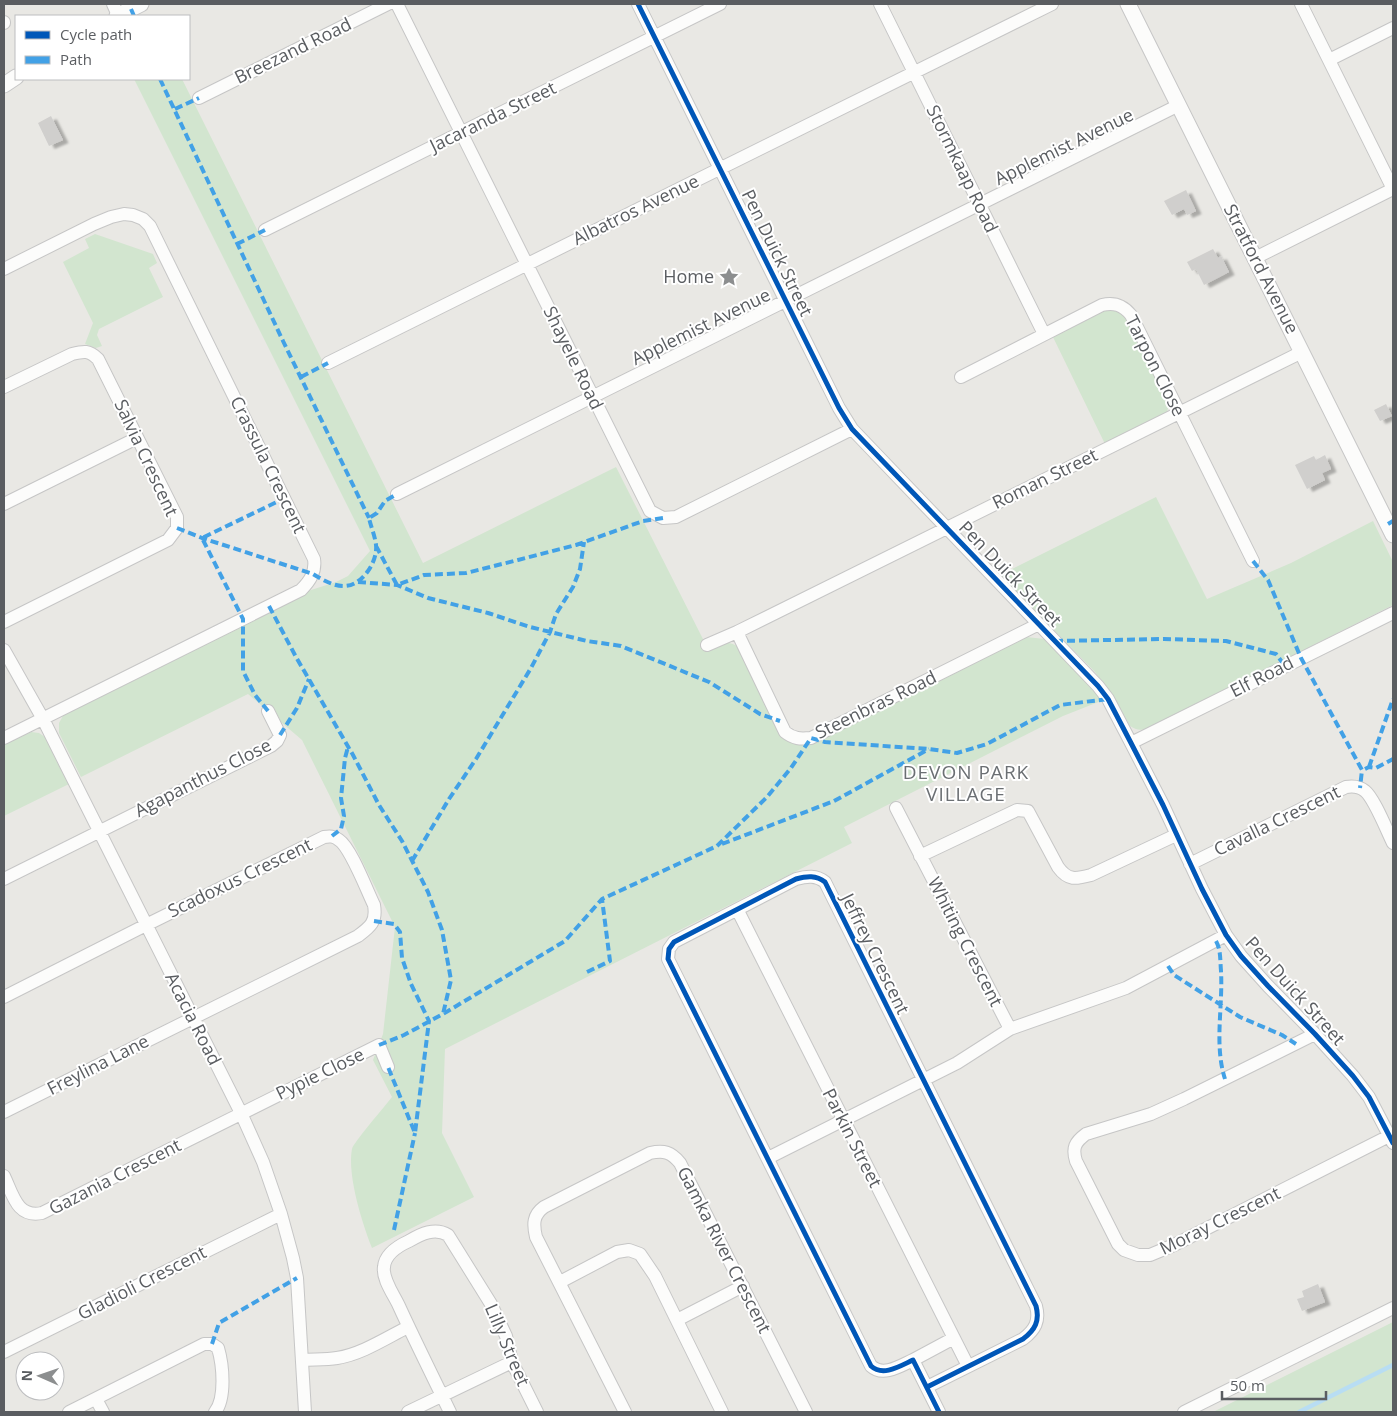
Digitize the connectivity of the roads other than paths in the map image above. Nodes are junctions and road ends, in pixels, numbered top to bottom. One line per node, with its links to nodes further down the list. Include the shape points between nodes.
1 (141, 4): 10 (street)
2 (388, 4): 17 (street, Breezand Road)
3 (397, 4): 19 (street, Shayele Road)
4 (638, 4): 12 (street, Pen Duick Street)
5 (720, 4): 12 (street, Jacaranda Street)
6 (880, 4): 14 (street, Stormkaap Road)
7 (1052, 4): 14 (street, Albatros Avenue)
8 (1128, 4): 18 (street, Stratford Avenue)
9 (1301, 4): 13 (street)
10 (116, 12)
11 (1393, 28): 13 (street)
12 (654, 37): 19 (street, Jacaranda Street); 20 (street, Pen Duick Street)
13 (1329, 60): 21 (street)
14 (914, 72): 20 (street, Albatros Avenue); 22 (street, Stormkaap Road)
15 (15, 78): 16 (street)
16 (4, 85)
17 (199, 98)
18 (1179, 105): 22 (street, Applemist Avenue); 24 (street, Stratford Avenue)
19 (461, 132): 23 (street, Jacaranda Street); 25 (street, Shayele Road)
20 (720, 169): 25 (street, Albatros Avenue); 27 (street, Pen Duick Street)
21 (1393, 189): 24 (street)
22 (980, 204): 27 (street, Applemist Avenue); 28 (street, Stormkaap Road)
23 (265, 230)
24 (1255, 258): 29 (street, Stratford Avenue)
25 (527, 264): 30 (street, Albatros Avenue); 33 (street, Shayele Road)
26 (4, 269): 49 (street, Crassula Crescent, via 111,217 124,214 142,219 150,226 285,498 315,566 301,590)
27 (786, 301): 33 (street, Applemist Avenue); 35 (street, Pen Duick Street)
28 (1044, 334): 31 (street, Tarpon Close); 34 (street, Tarpon Close, via 1102,305 1114,304 1124,308 1131,315)
29 (1302, 352): 34 (street, Roman Street); 40 (street, Stratford Avenue)
30 (328, 363)
31 (961, 377)
32 (4, 387): 36 (street, Salvia Crescent, via 72,354 92,353)
33 (592, 397): 35 (street, Shayele Road, via 650,511 663,518 676,516); 37 (street, Applemist Avenue)
34 (1180, 413): 39 (street, Roman Street); 41 (street, Tarpon Close)
35 (852, 429): 39 (street, Pen Duick Street)
36 (137, 438): 38 (street); 43 (street, Salvia Crescent, via 177,516 173,535)
37 (398, 494)
38 (4, 504)
39 (947, 528): 44 (street, Pen Duick Street); 45 (street, Roman Street)
40 (1393, 535)
41 (1253, 561)
42 (1393, 613): 51 (street, Elf Road)
43 (4, 622)
44 (1039, 624): 45 (street, Steenbras Road, via 811,738 800,739 785,732); 51 (street, Pen Duick Street, via 1098,686)
45 (736, 632): 46 (street, Roman Street)
46 (707, 645)
47 (4, 650): 49 (street, Acacia Road)
48 (268, 711): 53 (street, Agapanthus Close, via 280,732 277,742)
49 (43, 719): 50 (street); 53 (street, Acacia Road)
50 (4, 738)
51 (1131, 743): 54 (street, Pen Duick Street)
52 (896, 808): 56 (street, Whiting Crescent)
53 (99, 830): 58 (street); 60 (street, Acacia Road)
54 (1176, 835): 56 (street, Whiting Crescent, via 1078,879 1063,874 1058,868 1028,810 1017,810); 57 (street, Pen Duick Street)
55 (1393, 843): 57 (street, Cavalla Crescent, via 1368,794 1350,786)
56 (920, 856): 64 (street, Whiting Crescent)
57 (1190, 864): 61 (street, Pen Duick Street)
58 (4, 879)
59 (738, 911): 67 (street, Jeffrey Crescent, via 796,880 809,876 825,882); 70 (street, Parkin Street); 72 (street, Jeffrey Crescent, via 674,942 668,959)
60 (146, 924): 62 (street); 63 (street, Acacia Road); 63 (street, Scadoxus Crescent, via 324,837 340,840 347,849 374,906 374,921 368,928 358,936)
61 (1226, 935): 64 (street, via 1126,988); 65 (street, Pen Duick Street, via 1241,956)
62 (4, 997)
63 (193, 1018): 68 (street, Freylina Lane); 69 (street, Acacia Road)
64 (1010, 1029): 67 (street, via 958,1063)
65 (1315, 1034): 71 (street, Pen Duick Street, via 1369,1097); 71 (street, Moray Crescent, via 1184,1100 1086,1134 1078,1140 1074,1146 1076,1161 1118,1244 1130,1253 1150,1255)
66 (388, 1067): 69 (street, Pypie Close, via 379,1045)
67 (922, 1081): 70 (street); 85 (street, Jeffrey Crescent, via 1038,1315 1035,1328 1029,1334)
68 (4, 1112)
69 (241, 1113): 73 (street, Gazania Crescent, via 42,1213 34,1215 20,1208); 74 (street, Acacia Road)
70 (843, 1120): 72 (street); 80 (street, Parkin Street)
71 (1392, 1138)
72 (768, 1158): 83 (street, Jeffrey Crescent, via 871,1366 876,1370 891,1370)
73 (4, 1176)
74 (281, 1214): 81 (street, Gladioli Crescent); 82 (street, Acacia Road, via 296,1278)
75 (560, 1282): 76 (street, Gamka River Crescent, via 536,1237 533,1227 537,1212 650,1153 666,1151 680,1163); 78 (street, via 617,1252 629,1250 640,1254 647,1263); 96 (street, Gamka River Crescent)
76 (743, 1286): 78 (street); 98 (street, Gamka River Crescent)
77 (1393, 1308): 100 (street)
78 (676, 1320): 97 (street)
79 (408, 1326): 82 (street, via 347,1356); 84 (street, Lilly Street, via 387,1281 384,1265 387,1257 406,1242 424,1234 441,1232 448,1235 491,1304 506,1336); 87 (street)
80 (954, 1338): 83 (street); 85 (street, Parkin Street)
81 (4, 1352)
82 (302, 1360): 92 (street, Acacia Road)
83 (913, 1360): 86 (street)
84 (512, 1362): 87 (street); 95 (street, Lilly Street)
85 (968, 1366): 86 (street, Jeffrey Crescent)
86 (927, 1387): 99 (street)
87 (442, 1396): 93 (street); 94 (street)
88 (96, 1399): 89 (street); 90 (street); 91 (street, via 204,1344 212,1344 218,1348 221,1361 222,1400)
89 (68, 1412)
90 (103, 1412)
91 (215, 1412)
92 (305, 1412)
93 (408, 1412)
94 (450, 1412)
95 (537, 1412)
96 (625, 1412)
97 (722, 1412)
98 (806, 1412)
99 (939, 1412)
100 (1184, 1412)

